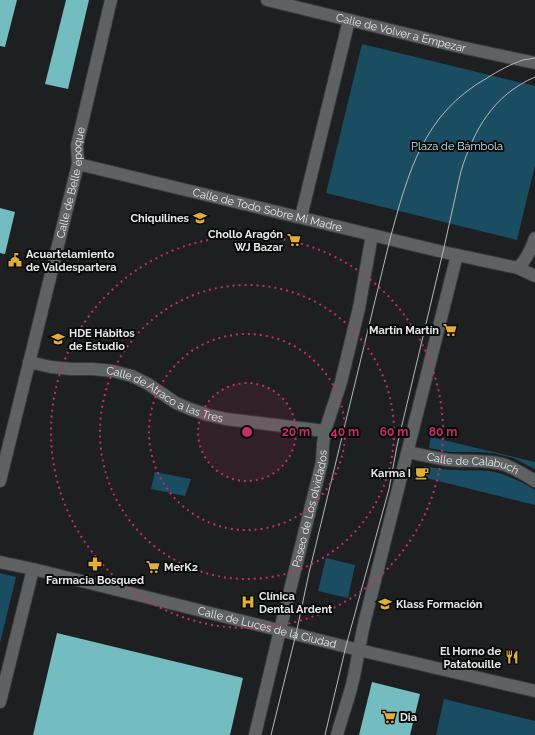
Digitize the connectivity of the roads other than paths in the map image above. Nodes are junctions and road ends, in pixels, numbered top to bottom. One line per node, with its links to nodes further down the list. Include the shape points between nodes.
1 (111, 0): 5 (street, Calle de Belle époque, via 76,145)
2 (267, 0): 3 (street, Calle de Volver a Empezar)
3 (349, 20): 4 (street, Calle de Volver a Empezar); 6 (street)
4 (535, 63)
5 (78, 164): 6 (street, Calle de Todo Sobre Mi Madre); 12 (street, Calle de Belle époque)
6 (301, 217): 7 (street, Calle de Todo Sobre Mi Madre)
7 (372, 235): 9 (street, Calle de Todo Sobre Mi Madre); 13 (street, Paseo de Los olvidados, via 359,308 338,392)
8 (535, 238): 10 (street, via 525,261)
9 (457, 255): 10 (street); 14 (street)
10 (518, 268): 11 (street)
11 (535, 276)
12 (29, 362): 13 (street, Calle de Atraco a las Tres, via 113,371 132,376 176,403 208,415); 15 (street, Calle de Belle époque)
13 (325, 431): 19 (street, Paseo de Los olvidados, via 322,462)
14 (408, 452): 16 (street, Calle de Calabuch, via 450,460 492,462 516,469); 20 (street)
15 (0, 481)
16 (535, 481)
17 (0, 562): 18 (street, Calle de Luces de la Ciudad)
18 (33, 569): 19 (street, Calle de Luces de la Ciudad); 22 (street)
19 (280, 630): 20 (street, Calle de Luces de la Ciudad); 23 (street, Paseo de Los olvidados)
20 (359, 650): 21 (street, Calle de Luces de la Ciudad); 24 (street, via 351,691)
21 (535, 691)
22 (0, 702)
23 (256, 735)
24 (337, 735)

